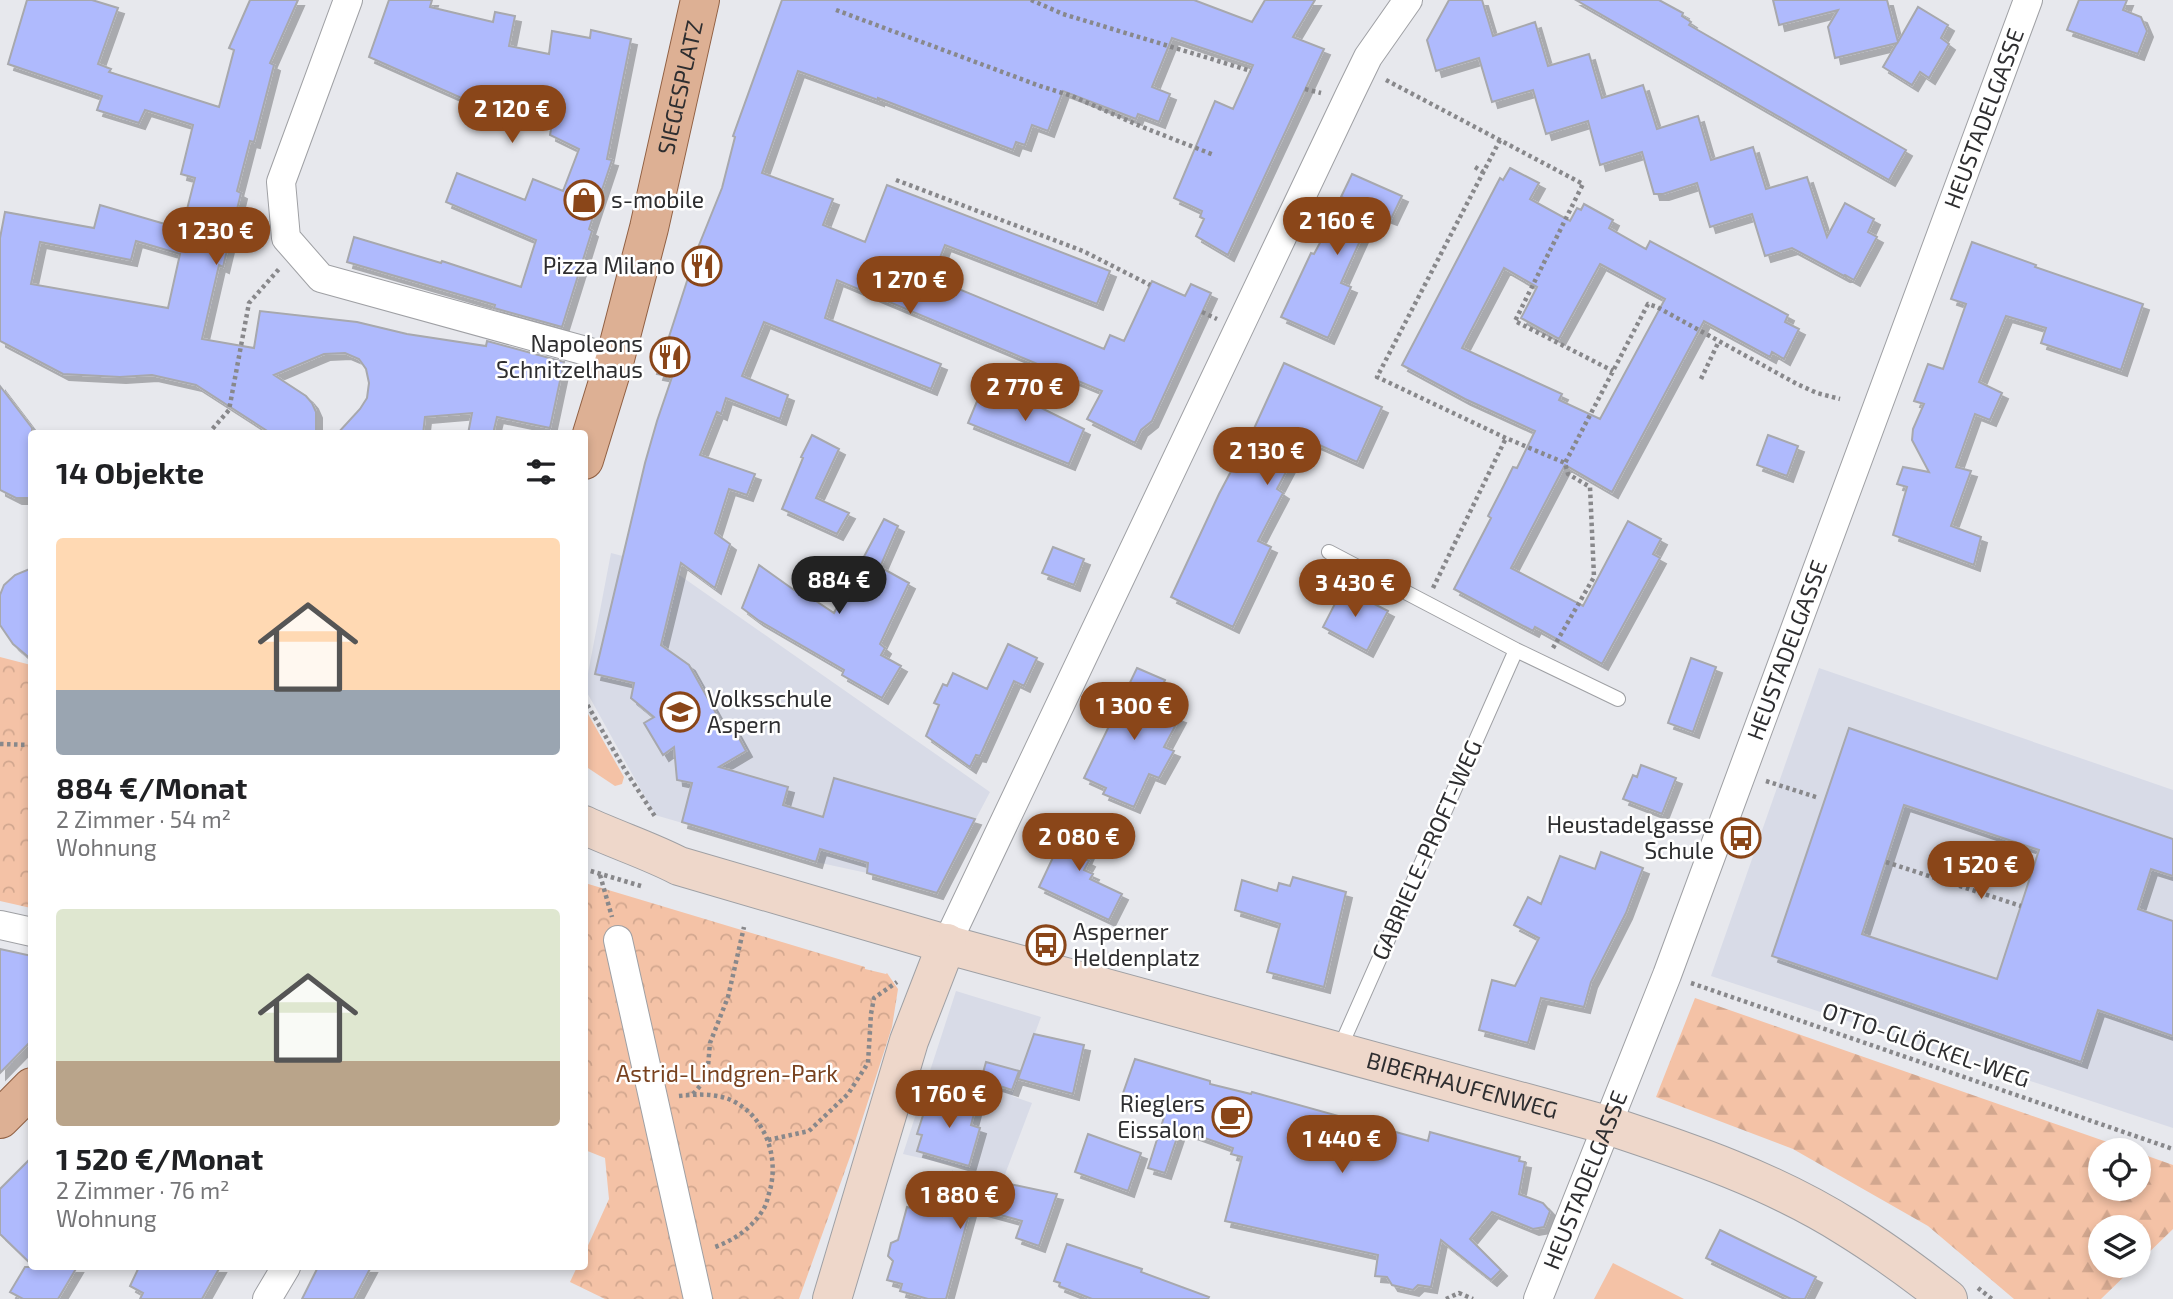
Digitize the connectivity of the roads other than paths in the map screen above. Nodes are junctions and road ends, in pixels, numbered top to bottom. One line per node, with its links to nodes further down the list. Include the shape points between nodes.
1 (348, 0): 5 (street, via 281,182 286,239 321,278)
2 (700, 0): 5 (main road, SIEGESPLATZ)
3 (1408, 0): 17 (street, via 1368,57)
4 (2028, 0): 21 (street, HEUSTADELGASSE, via 1667,975)
5 (615, 359): 6 (main road, SIEGESPLATZ)
6 (588, 447)
7 (1328, 552): 8 (lane)
8 (1516, 650): 9 (lane); 18 (lane, GABRIELE-PROFT-WEG)
9 (1618, 698)
10 (588, 801): 13 (main road, via 657,838)
11 (588, 827): 13 (main road)
12 (592, 863): 13 (main road, via 647,870)
13 (679, 866): 17 (main road)
14 (0, 925): 15 (street)
15 (28, 931)
16 (618, 940): 25 (street)
17 (947, 943): 18 (main road, BIBERHAUFENWEG); 22 (main road, via 909,1041)
18 (1338, 1051): 21 (main road, BIBERHAUFENWEG)
19 (28, 1091): 20 (main road)
20 (0, 1119)
21 (1607, 1125): 28 (street, HEUSTADELGASSE); 29 (main road, BIBERHAUFENWEG, via 1730,1169 1791,1197 1847,1227)
22 (846, 1253): 26 (main road); 27 (main road)
23 (284, 1270): 24 (street)
24 (267, 1299)
25 (698, 1299)
26 (813, 1299)
27 (832, 1299)
28 (1538, 1299)
29 (1948, 1299)

